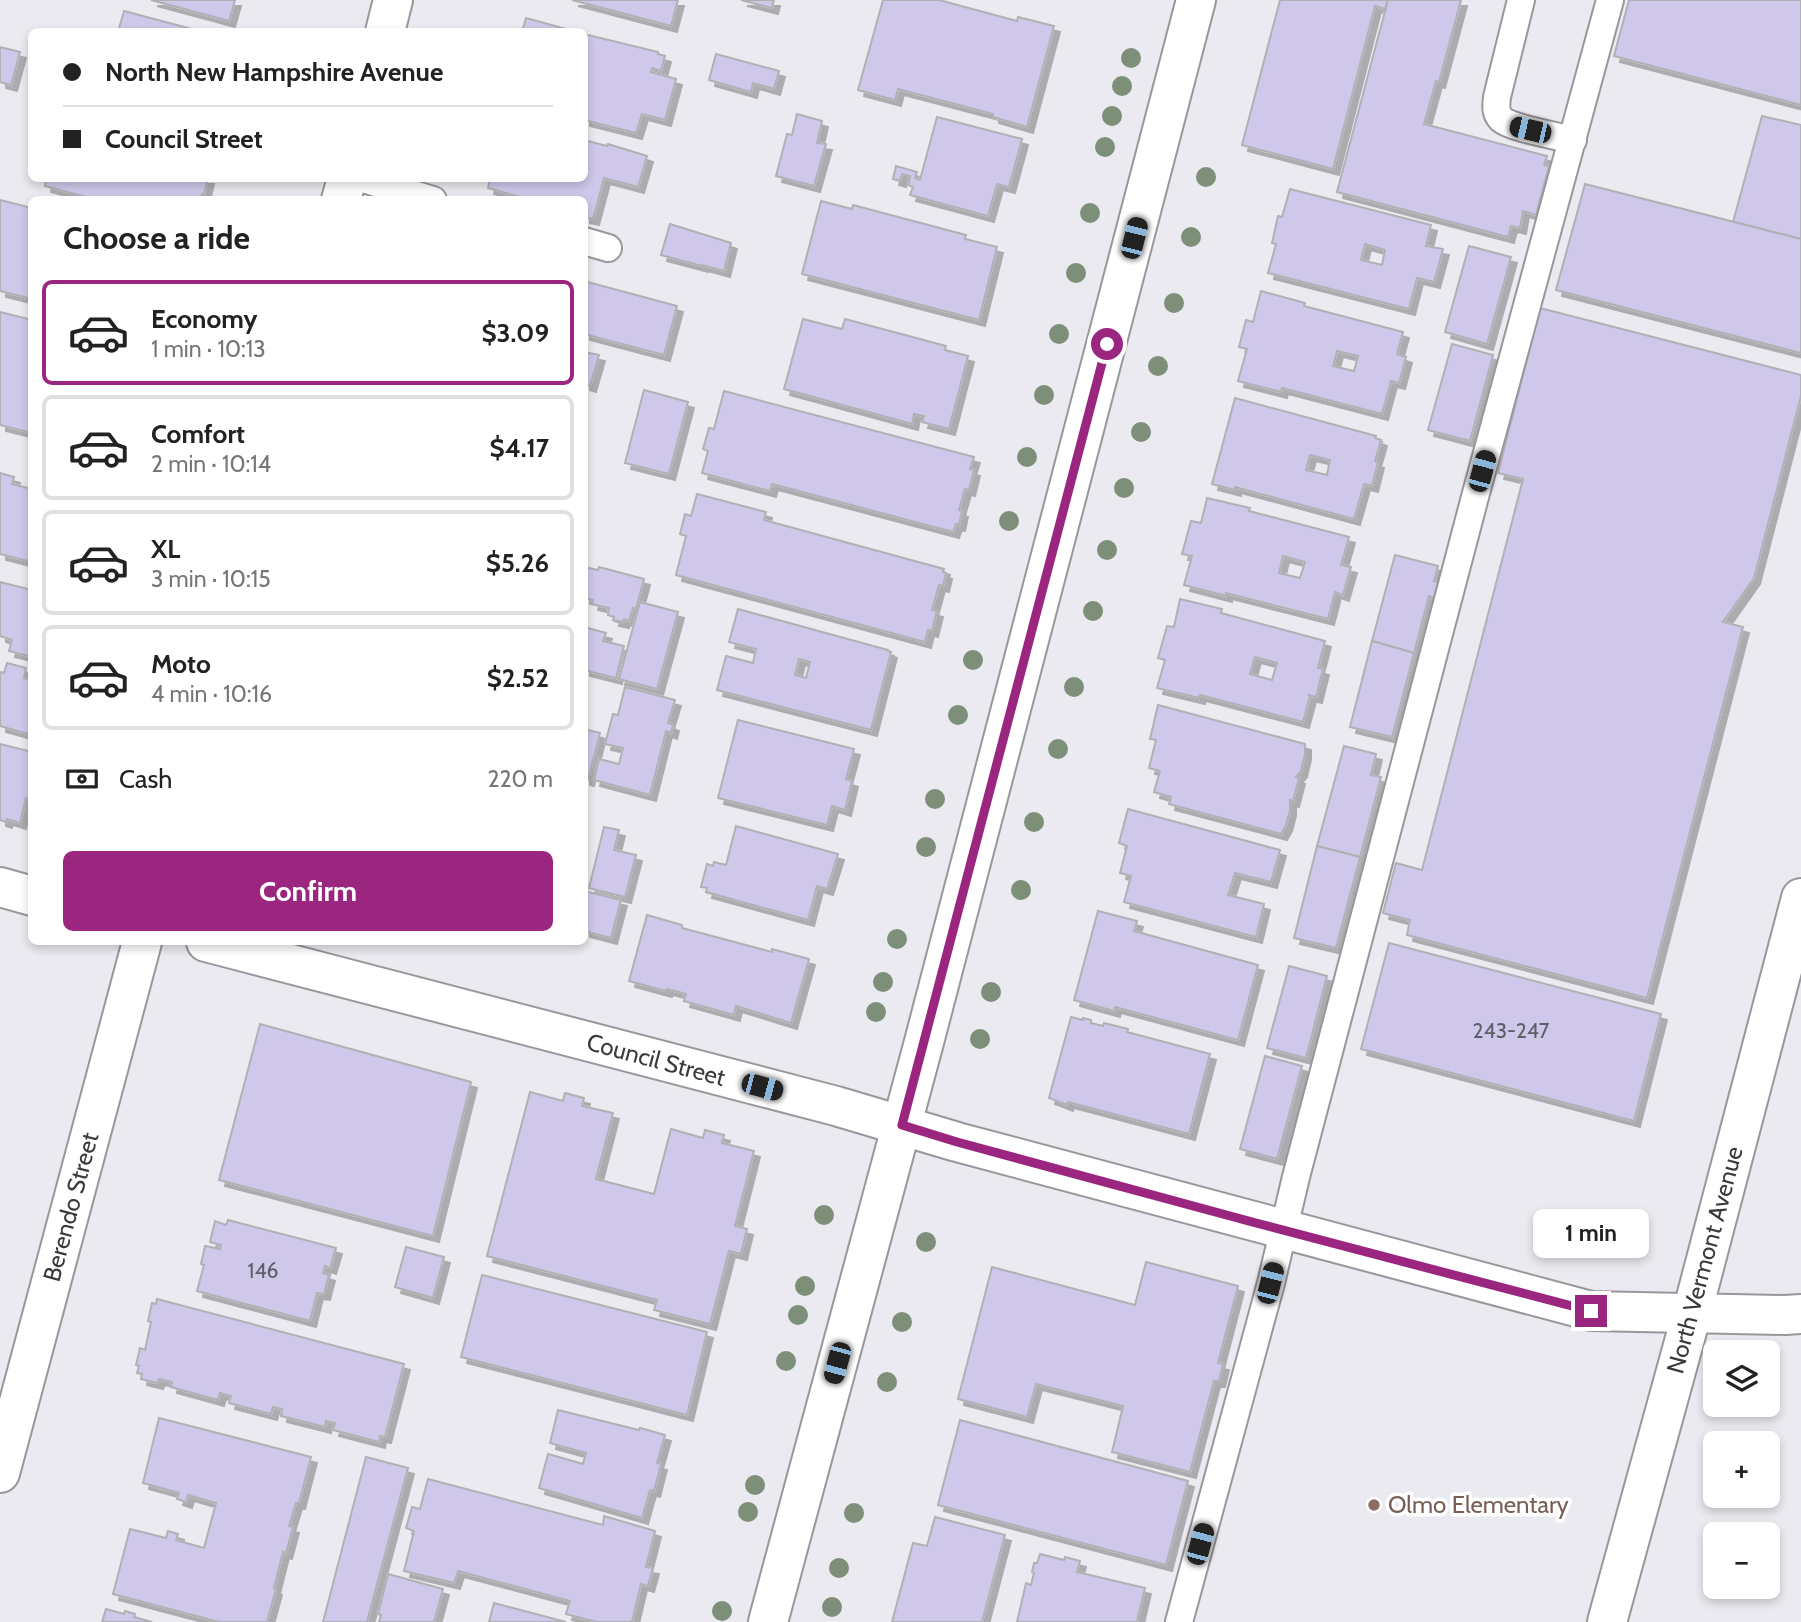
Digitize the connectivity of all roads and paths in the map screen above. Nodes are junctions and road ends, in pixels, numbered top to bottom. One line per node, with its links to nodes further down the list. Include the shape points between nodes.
1 (393, 0): 5 (street)
2 (1196, 0): 14 (street)
3 (1521, 0): 6 (lane, via 1496,110 1501,119 1516,126)
4 (1610, 0): 6 (lane)
5 (386, 28)
6 (1573, 140): 15 (lane)
7 (373, 182): 8 (lane)
8 (420, 196)
9 (0, 887): 10 (street)
10 (28, 894)
11 (1801, 898): 16 (street, North Vermont Avenue)
12 (141, 945): 18 (street, Berendo Street)
13 (217, 945): 14 (street, Council Street)
14 (902, 1125): 15 (street, Council Street); 19 (street)
15 (1283, 1230): 16 (street, Council Street, via 1591,1311); 20 (lane)
16 (1692, 1312): 17 (street, Council Street); 21 (street, North Vermont Avenue)
17 (1801, 1314)
18 (0, 1472)
19 (768, 1622)
20 (1179, 1622)
21 (1607, 1622)

